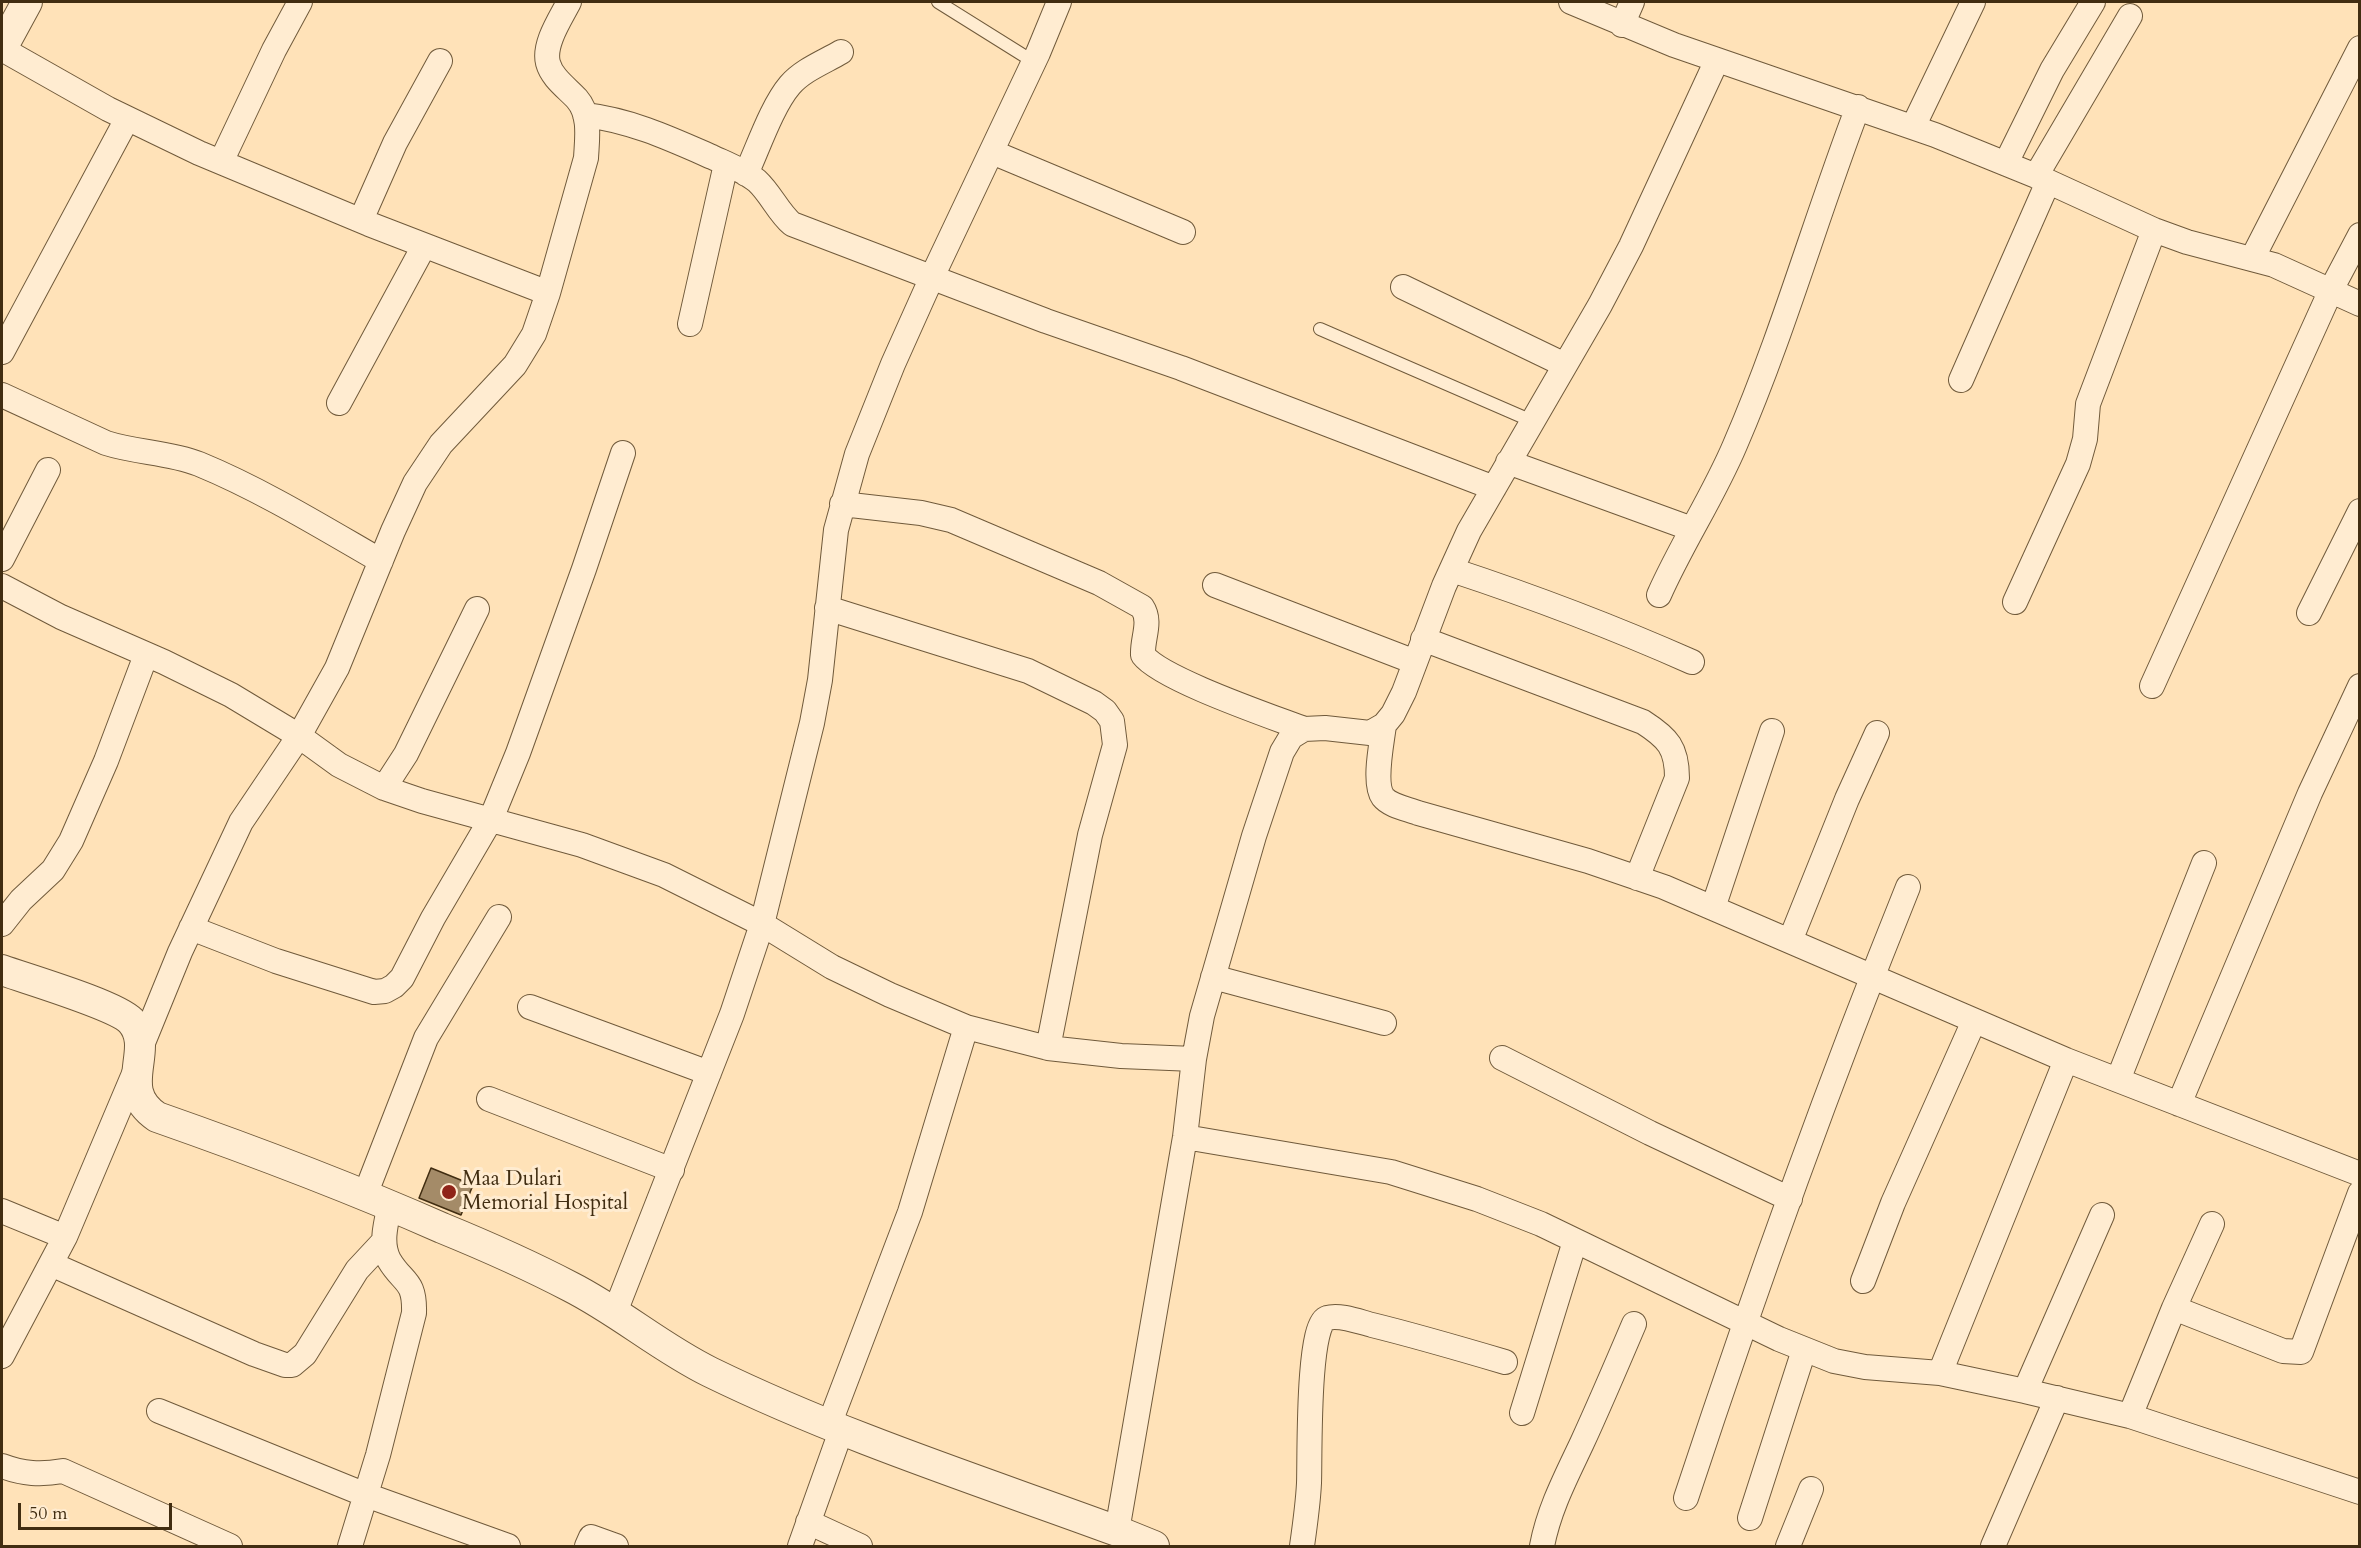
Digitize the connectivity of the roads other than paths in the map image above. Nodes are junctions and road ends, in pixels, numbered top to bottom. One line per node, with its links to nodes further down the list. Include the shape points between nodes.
1 (27, 2): 12 (street)
2 (300, 2): 23 (street)
3 (569, 2): 19 (street, via 550,45 548,61)
4 (938, 2): 17 (lane)
5 (1059, 2): 17 (street)
6 (1571, 2): 11 (street)
7 (1632, 2): 11 (street)
8 (1973, 2): 21 (street)
9 (2093, 2): 24 (street, via 2052,70)
10 (2130, 16): 26 (street)
11 (1622, 25): 15 (street)
12 (2, 48): 20 (street)
13 (2360, 48): 32 (street)
14 (841, 52): 25 (street, via 790,84)
15 (1718, 60): 18 (street); 41 (street, via 1631,246)
16 (440, 61): 27 (street, via 395,143)
17 (1034, 62): 22 (street)
18 (1858, 107): 21 (street); 52 (street, via 1772,355 1715,491)
19 (585, 115): 25 (street, via 637,126); 36 (street, via 586,158)
20 (127, 119): 23 (street); 40 (street)
21 (1913, 127): 24 (street)
22 (992, 152): 29 (street); 33 (street)
23 (221, 162): 27 (street)
24 (2006, 163): 26 (street)
25 (736, 169): 33 (street, via 764,188 792,224); 38 (street)
26 (2042, 179): 28 (street); 42 (street)
27 (361, 220): 31 (street)
28 (2154, 230): 32 (street); 59 (street, via 2092,390 2078,464)
29 (1184, 232)
30 (2360, 234): 35 (street)
31 (424, 246): 36 (street); 44 (street)
32 (2252, 259): 35 (street)
33 (932, 277): 49 (street); 50 (street, via 857,454)
34 (1403, 286): 41 (street)
35 (2331, 290): 37 (street); 67 (street)
36 (548, 293): 54 (street, via 525,351 428,460)
37 (2360, 304)
38 (690, 324)
39 (1320, 329): 45 (lane)
40 (2, 352)
41 (1565, 364): 45 (street)
42 (1960, 380)
43 (2, 395): 54 (street, via 106,443 199,464)
44 (339, 403)
45 (1533, 421): 47 (street)
46 (622, 453): 75 (street, via 585,569)
47 (1508, 462): 49 (street); 52 (street)
48 (48, 470): 53 (street)
49 (1494, 488): 55 (street)
50 (842, 504): 60 (street); 70 (street, via 951,520 1099,583 1146,613 1143,655 1149,663)
51 (2360, 511): 62 (street)
52 (1692, 529): 58 (street)
53 (2, 559)
54 (381, 561): 73 (street, via 337,668)
55 (1452, 570): 63 (street); 66 (street, via 1614,628)
56 (1215, 585): 65 (street)
57 (2, 586): 64 (street)
58 (1659, 595)
59 (2015, 602)
60 (826, 608): 82 (street, via 812,723); 92 (street, via 1028,671 1094,703 1112,721 1115,745 1090,835)
61 (477, 609): 74 (street, via 406,754)
62 (2309, 613)
63 (1423, 639): 65 (street); 77 (street, via 1643,722 1669,742 1677,761 1677,778)
64 (146, 655): 73 (street, via 231,695); 81 (street, via 71,842 53,870)
65 (1415, 662): 69 (street, via 1404,692)
66 (1692, 662)
67 (2152, 686)
68 (2360, 686): 100 (street, via 2310,793)
69 (1384, 725): 70 (street, via 1370,733); 77 (street, via 1379,784 1383,798 1395,805)
70 (1304, 729): 86 (street, via 1292,737 1272,776)
71 (1772, 731): 79 (street)
72 (1877, 733): 84 (street)
73 (299, 736): 74 (street, via 339,765); 83 (street, via 241,822)
74 (384, 788): 75 (street)
75 (491, 819): 82 (street, via 582,844 636,864); 83 (street, via 402,978 385,991 374,992 284,964)
76 (2204, 863): 98 (street)
77 (1637, 878): 79 (street)
78 (1908, 887): 87 (street)
79 (1713, 908): 84 (street)
80 (499, 917): 106 (street, via 426,1038)
81 (2, 924)
82 (762, 924): 91 (street, via 832,967); 97 (street)
83 (191, 928): 93 (street)
84 (1790, 940): 87 (street)
85 (2, 970): 93 (street, via 124,1015 136,1030)
86 (1214, 977): 90 (street); 95 (street)
87 (1872, 977): 89 (street); 105 (street)
88 (530, 1007): 97 (street)
89 (1974, 1021): 96 (street); 114 (street)
90 (1384, 1023)
91 (966, 1027): 92 (street); 128 (street, via 910,1212)
92 (1048, 1048): 95 (street)
93 (139, 1057): 106 (street, via 137,1091 141,1101 158,1117); 110 (street)
94 (1502, 1058): 105 (street)
95 (1194, 1059): 101 (street)
96 (2066, 1060): 98 (street); 122 (street)
97 (709, 1073): 102 (street)
98 (2118, 1080): 100 (street)
99 (489, 1100): 102 (street)
100 (2179, 1104): 103 (street)
101 (1185, 1137): 112 (street, via 1391,1172 1477,1199); 136 (street)
102 (672, 1170): 116 (street)
103 (2360, 1174)
104 (2360, 1193): 115 (street, via 2301,1352 2283,1351)
105 (1790, 1199): 117 (street)
106 (377, 1200): 111 (street); 116 (street, via 522,1262)
107 (2, 1211): 110 (street)
108 (2102, 1215): 123 (street)
109 (2212, 1224): 115 (street)
110 (65, 1237): 113 (street)
111 (384, 1240): 113 (street, via 357,1270 305,1354 292,1365 254,1354); 132 (street, via 389,1259 412,1287 414,1313)
112 (1575, 1241): 117 (street); 126 (street)
113 (51, 1264): 120 (street)
114 (1863, 1281)
115 (2174, 1308): 127 (street)
116 (615, 1312): 128 (street, via 709,1372)
117 (1745, 1321): 119 (street); 133 (street)
118 (1634, 1324): 146 (street, via 1551,1509)
119 (1804, 1350): 122 (street, via 1865,1367); 134 (street)
120 (2, 1355)
121 (1505, 1362): 145 (street, via 1363,1323 1338,1318 1321,1322 1312,1382 1309,1484)
122 (1940, 1373): 123 (street)
123 (2025, 1390): 124 (street)
124 (2056, 1398): 127 (street); 148 (street)
125 (159, 1411): 132 (street)
126 (1522, 1413)
127 (2130, 1416): 131 (street)
128 (835, 1428): 135 (street); 136 (street)
129 (2, 1466): 138 (street, via 19,1473 63,1471)
130 (1811, 1489): 147 (street)
131 (2360, 1492)
132 (366, 1495): 137 (street); 139 (street)
133 (1686, 1498)
134 (1750, 1518)
135 (808, 1522): 142 (street); 143 (street)
136 (1117, 1531): 144 (street)
137 (496, 1544)
138 (230, 1546)
139 (350, 1546)
140 (587, 1546): 141 (street, via 591,1537)
141 (616, 1546)
142 (800, 1546)
143 (860, 1546)
144 (1154, 1546)
145 (1302, 1546)
146 (1542, 1546)
147 (1788, 1546)
148 (1993, 1546)

